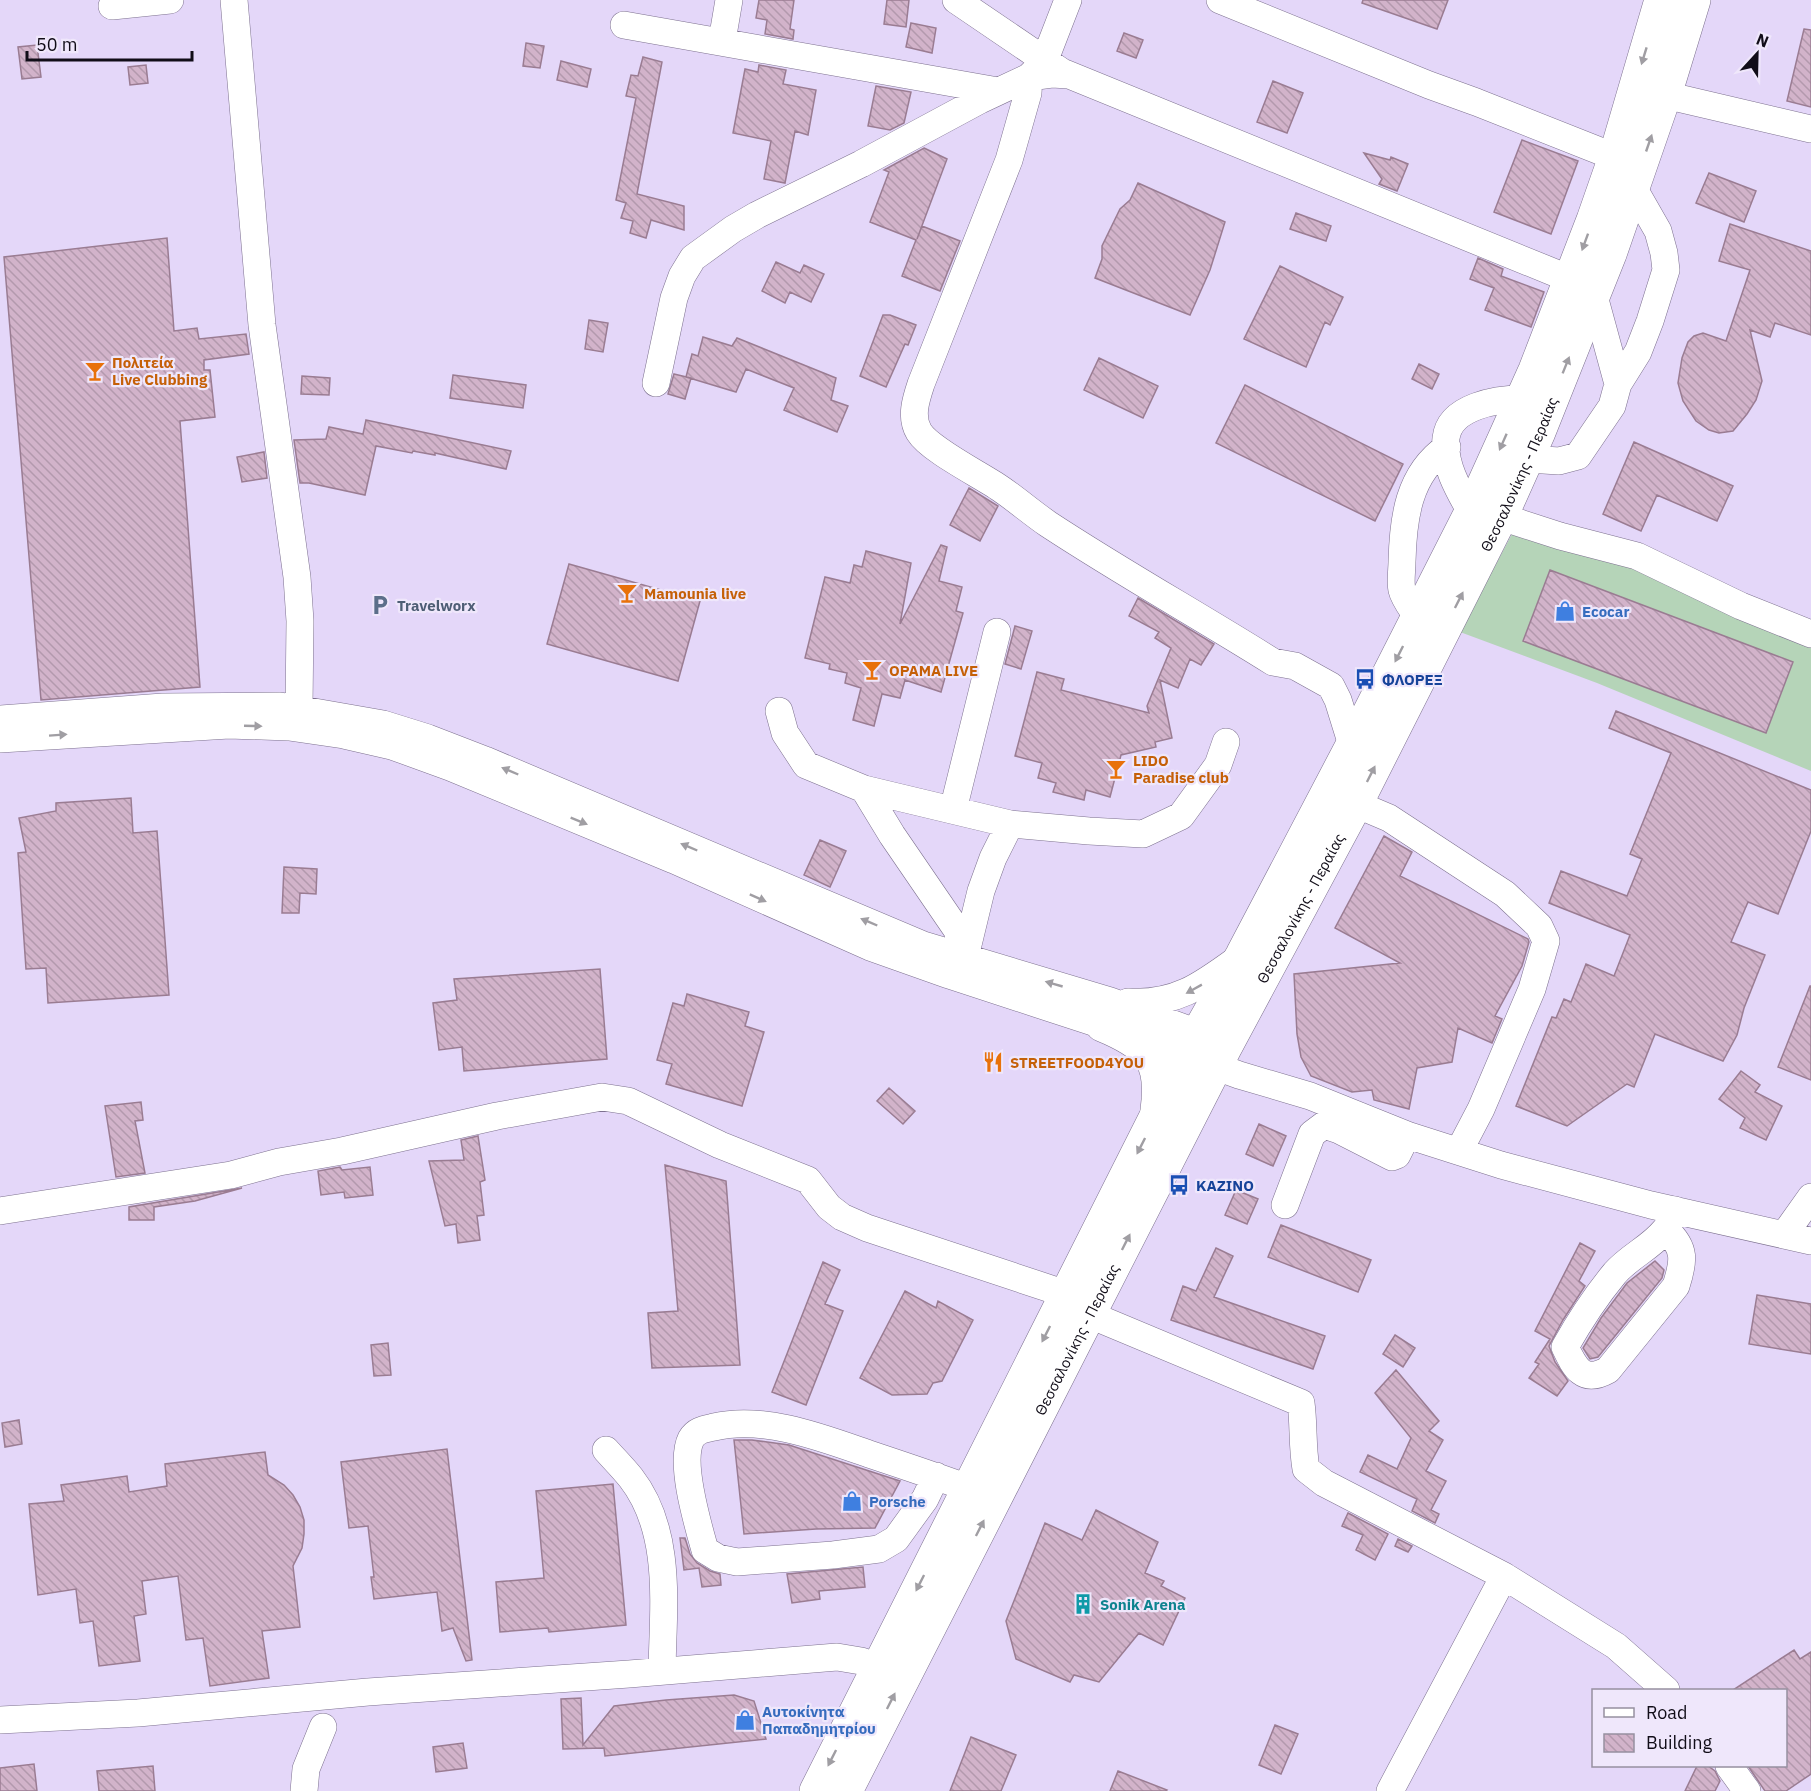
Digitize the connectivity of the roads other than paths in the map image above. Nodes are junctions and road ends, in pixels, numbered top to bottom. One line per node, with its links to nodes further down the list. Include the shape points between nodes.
1 (170, 0): 9 (street)
2 (234, 0): 28 (street, via 262,325 297,577)
3 (729, 0): 11 (street)
4 (956, 0): 12 (street)
5 (1068, 0): 12 (street)
6 (1220, 0): 16 (street)
7 (1661, 0): 16 (main road, Θεσσαλονίκης - Περαίας, one-way to 16)
8 (1694, 0): 14 (main road, Θεσσαλονίκης - Περαίας)
9 (112, 6)
10 (624, 25): 11 (street)
11 (722, 41): 13 (street)
12 (1036, 69): 13 (street); 18 (street, via 1069,75); 33 (street, via 1009,160 915,402 918,431 927,442 1072,539 1273,662 1295,666 1331,686)
13 (998, 91): 19 (street, via 757,214 698,254 681,276)
14 (1665, 95): 15 (street); 17 (main road, Θεσσαλονίκης - Περαίας, one-way to 14)
15 (1811, 129)
16 (1615, 157): 18 (main road, Θεσσαλονίκης - Περαίας, one-way to 18)
17 (1634, 189): 18 (main road, Θεσσαλονίκης - Περαίας); 20 (street, via 1658,231 1666,270 1638,352)
18 (1582, 287): 20 (street); 21 (main road, Θεσσαλονίκης - Περαίας); 23 (main road, Θεσσαλονίκης - Περαίας, one-way to 18)
19 (656, 383)
20 (1618, 384): 23 (street, via 1612,406 1578,456)
21 (1522, 399): 22 (street, via 1504,399 1470,409 1450,427); 24 (main road, Θεσσαλονίκης - Περαίας, one-way to 24)
22 (1447, 447): 24 (street, via 1451,474); 25 (street, via 1427,465 1412,490 1405,517 1402,590)
23 (1528, 459): 24 (main road, Θεσσαλονίκης - Περαίας)
24 (1486, 514): 25 (main road, Θεσσαλονίκης - Περαίας); 27 (street, via 1637,556 1741,606); 35 (main road, Θεσσαλονίκης - Περαίας, one-way to 24)
25 (1418, 618): 33 (main road, Θεσσαλονίκης - Περαίας, one-way to 33)
26 (997, 632): 36 (street)
27 (1811, 634)
28 (299, 708): 30 (street, via 163,707); 39 (street, one-way to 28, via 923,945 428,738 383,724)
29 (779, 711): 34 (street, via 785,733 806,765)
30 (0, 719)
31 (0, 739): 40 (street, one-way to 40, via 229,725 289,727 392,746 674,860 870,946 949,975)
32 (1226, 742): 37 (street, via 1218,765 1181,816 1143,834)
33 (1352, 745): 38 (main road, Θεσσαλονίκης - Περαίας)
34 (864, 789): 36 (street); 39 (street, via 957,930)
35 (1356, 804): 41 (main road, Θεσσαλονίκης - Περαίας); 44 (street, via 1389,818 1505,894 1539,926 1546,941 1532,989)
36 (953, 810): 37 (street)
37 (1010, 824): 39 (street, via 981,891)
38 (1242, 955): 40 (street, one-way to 40, via 1201,985 1167,1000); 41 (main road, Θεσσαλονίκης - Περαίας)
39 (965, 958): 40 (street, one-way to 39)
40 (1106, 1013): 41 (street); 42 (main road, via 1149,1055 1158,1072)
41 (1206, 1051): 42 (main road, Θεσσαλονίκης - Περαίας); 43 (street); 51 (main road, Θεσσαλονίκης - Περαίας, one-way to 41)
42 (1156, 1116): 51 (main road, Θεσσαλονίκης - Περαίας, one-way to 51)
43 (1407, 1135): 44 (street); 46 (street, via 1397,1155 1392,1157 1324,1125 1312,1134)
44 (1459, 1151): 48 (street)
45 (1811, 1197): 49 (street)
46 (1285, 1205)
47 (0, 1211): 51 (street, via 231,1175 497,1116 608,1098 637,1105 720,1145 808,1180 829,1207 867,1228)
48 (1670, 1220): 48 (street, via 1653,1242 1615,1274 1586,1312 1565,1347 1579,1371 1598,1376 1608,1370 1676,1286 1683,1256); 49 (street)
49 (1784, 1234): 50 (street)
50 (1811, 1240)
51 (1077, 1304): 54 (main road, Θεσσαλονίκης - Περαίας, one-way to 54); 55 (street, via 1300,1403 1306,1468 1324,1483); 62 (main road, Θεσσαλονίκης - Περαίας, one-way to 51)
52 (606, 1450): 57 (street, via 642,1497 660,1545)
53 (936, 1476): 53 (street, via 821,1437 772,1426 718,1426 698,1431 688,1449 689,1483 705,1550 737,1562 879,1549 896,1539 925,1499); 54 (street)
54 (968, 1488): 56 (main road, Θεσσαλονίκης - Περαίας, one-way to 56)
55 (1504, 1576): 58 (street, via 1616,1646); 65 (street)
56 (878, 1667): 57 (street, via 837,1657); 64 (main road, Θεσσαλονίκης - Περαίας, one-way to 64)
57 (662, 1671): 59 (street, via 138,1713)
58 (1665, 1689)
59 (0, 1720)
60 (324, 1727): 63 (street, via 306,1769)
61 (1730, 1767): 66 (street)
62 (854, 1788)
63 (304, 1791)
64 (816, 1791)
65 (1390, 1791)
66 (1748, 1791)

